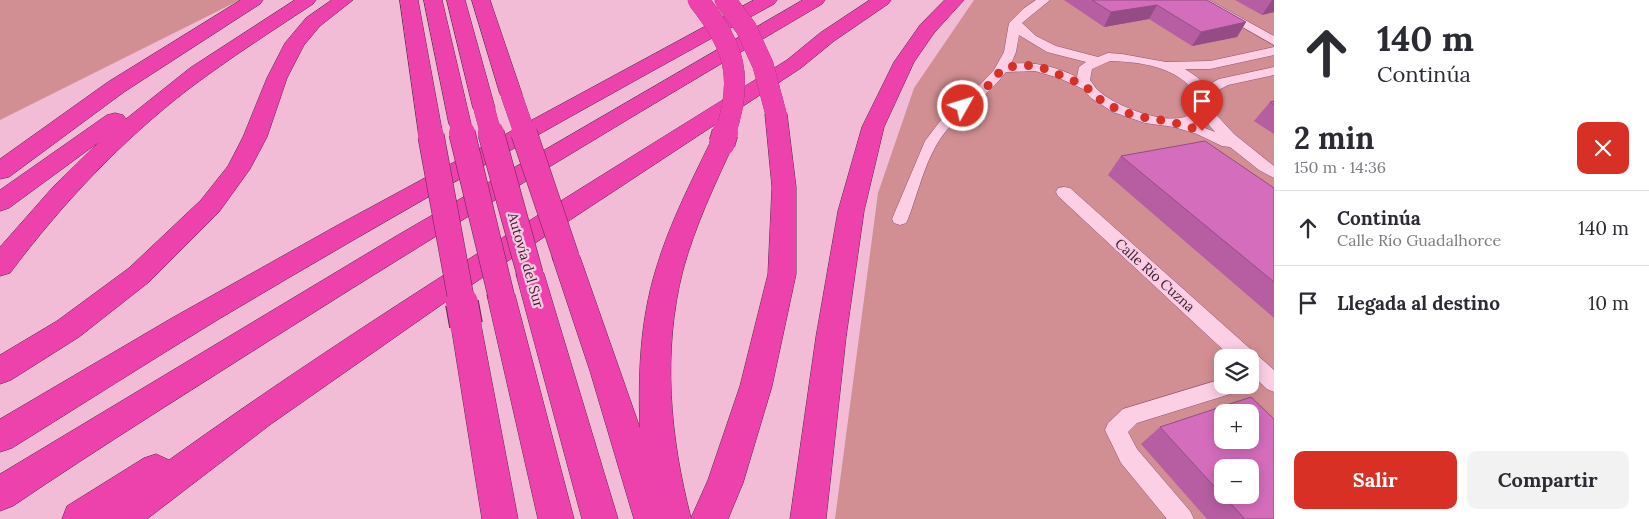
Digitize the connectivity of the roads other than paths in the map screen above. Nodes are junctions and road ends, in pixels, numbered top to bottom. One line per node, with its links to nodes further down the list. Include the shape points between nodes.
1 (254, 0): 28 (highway, via 116,87)
2 (307, 0): 31 (highway, via 225,45); 33 (highway, via 234,46 130,126 50,205)
3 (344, 0): 36 (highway, via 313,22 296,43 277,78 255,137 238,169 210,206 140,275 68,328)
4 (409, 0): 38 (highway, bridge)
5 (433, 0): 45 (highway, bridge)
6 (456, 0): 46 (highway, Autovía del Sur, bridge)
7 (481, 0): 47 (highway, bridge, via 606,371)
8 (698, 0): 48 (highway, bridge, via 722,32 734,65 736,95 722,143 678,244 665,288 657,334 656,421)
9 (725, 0): 49 (highway, bridge, via 746,28 763,65 776,114 784,187 782,274 756,386 725,483)
10 (768, 0): 39 (highway, via 591,95 208,311)
11 (816, 0): 40 (highway, via 432,225)
12 (882, 0): 34 (highway, via 794,64)
13 (955, 0): 50 (highway, via 927,29 904,62 873,127 851,211)
14 (1044, 0): 16 (street)
15 (1201, 0): 17 (street)
16 (1015, 23): 19 (street, via 1021,31 1048,48); 21 (street, via 1008,58)
17 (1274, 40)
18 (1274, 52): 20 (street, via 1210,64)
19 (1095, 60): 20 (street, via 1127,57); 23 (street, via 1082,70)
20 (1164, 65): 24 (street, via 1195,82)
21 (1002, 69): 23 (street, via 1019,65 1038,66); 32 (street, via 990,84 949,118 932,141)
22 (1274, 70): 24 (street, via 1224,82)
23 (1084, 85): 26 (street, via 1103,102 1119,110)
24 (1205, 92): 25 (street, via 1209,103)
25 (1206, 112): 26 (street, via 1198,117); 27 (street)
26 (1172, 122): 27 (street, via 1202,131)
27 (1244, 152): 29 (street)
28 (0, 171)
29 (1274, 173)
30 (1064, 192): 35 (street, Calle Río Cuzna)
31 (0, 202)
32 (900, 219)
33 (0, 266)
34 (434, 295): 41 (highway); 42 (highway, via 259,414)
35 (1236, 349)
36 (0, 371)
37 (1214, 391): 51 (street, via 1130,416 1116,430 1129,456)
38 (479, 400): 43 (highway); 44 (highway)
39 (0, 437)
40 (0, 494)
41 (80, 519)
42 (117, 519)
43 (482, 519)
44 (500, 519)
45 (556, 519)
46 (600, 519)
47 (652, 519)
48 (673, 519)
49 (709, 519)
50 (808, 519)
51 (1182, 519)

